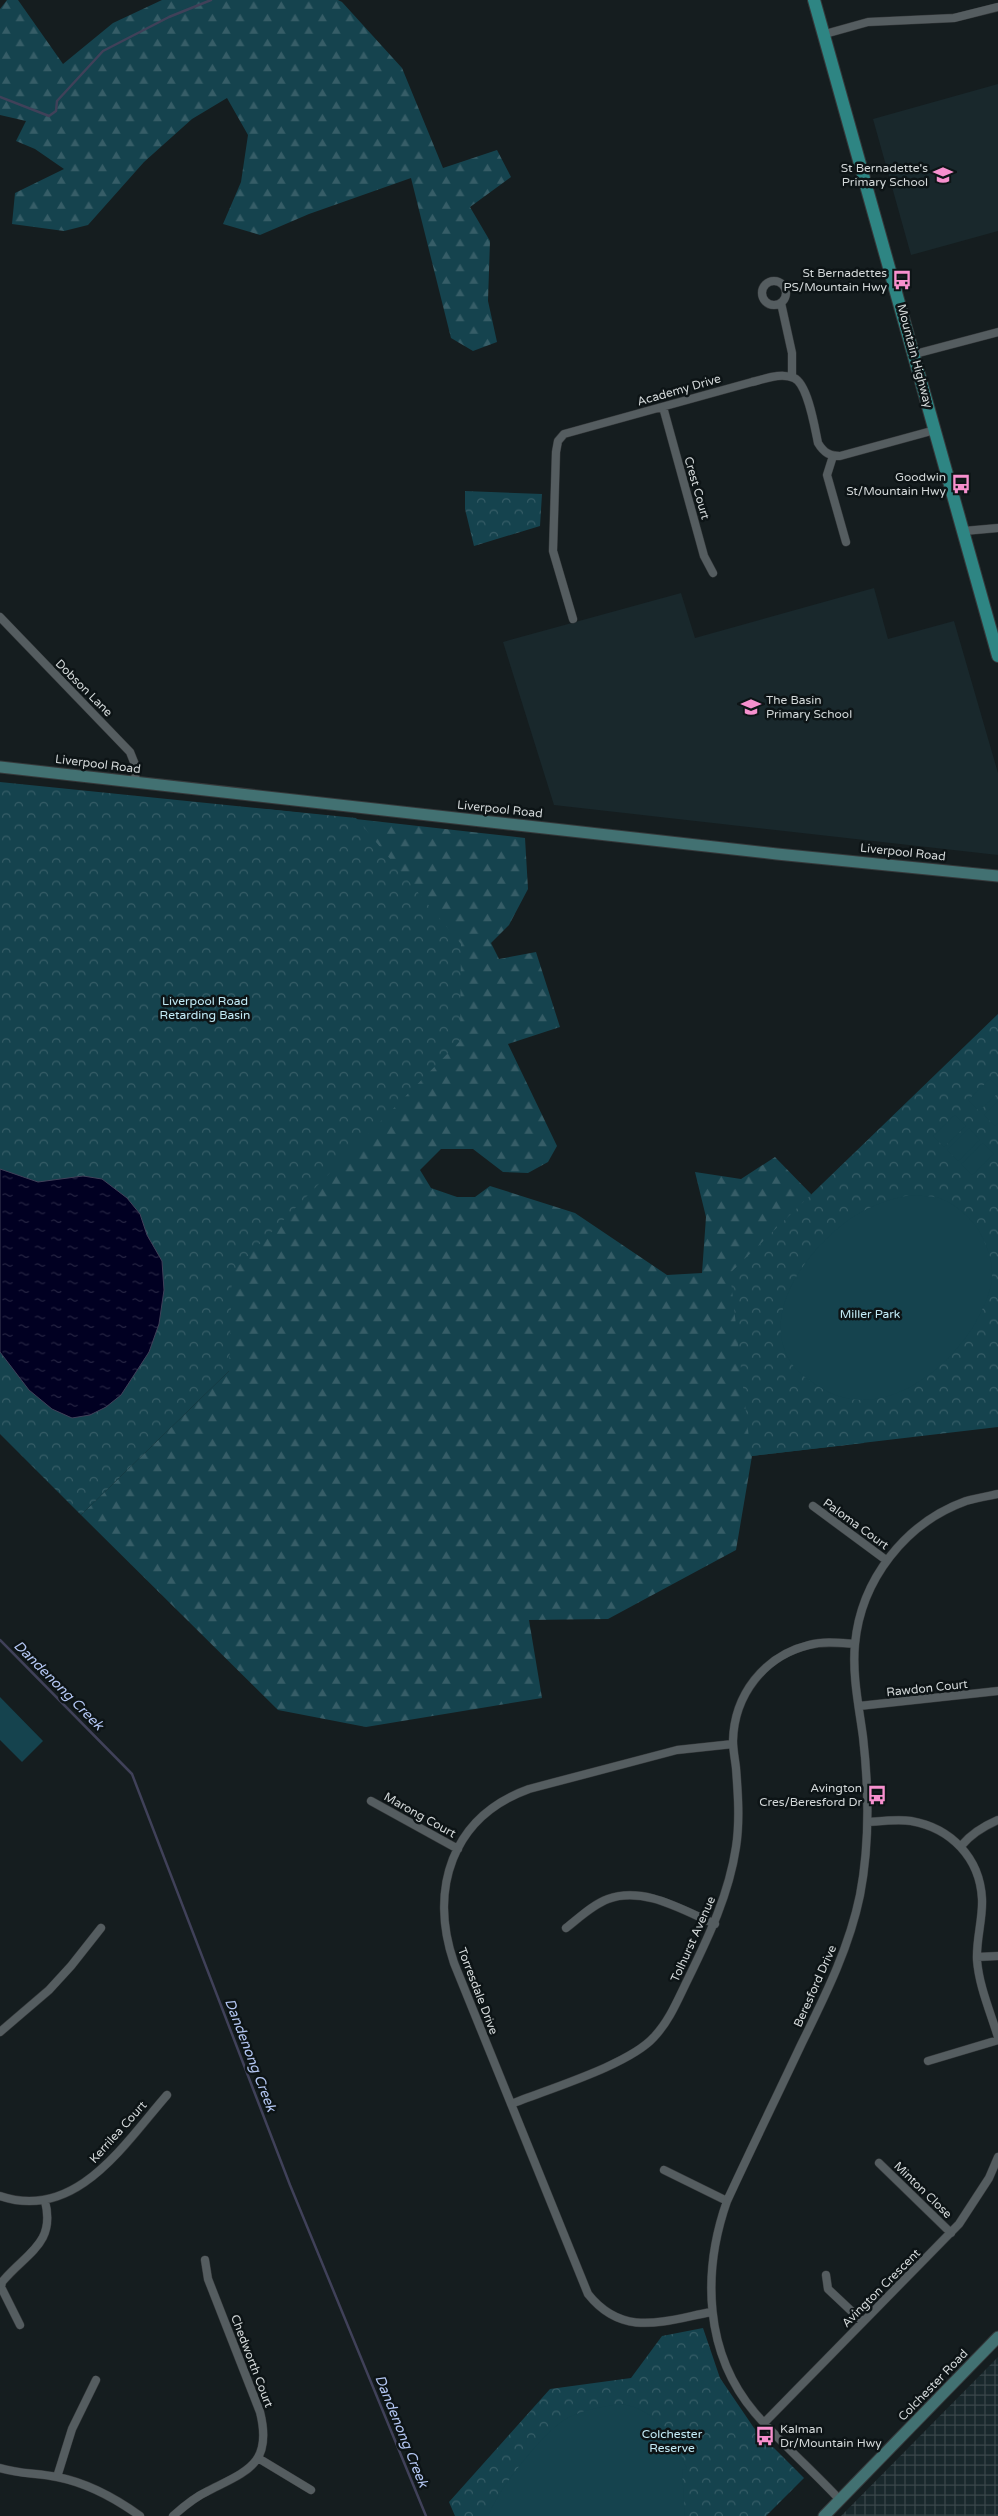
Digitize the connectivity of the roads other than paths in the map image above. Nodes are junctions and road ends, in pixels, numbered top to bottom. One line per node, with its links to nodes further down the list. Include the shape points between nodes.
1 (814, 0): 3 (main road, Mountain Highway)
2 (998, 6): 3 (street, via 954,18 868,22)
3 (825, 34): 6 (main road, Mountain Highway)
4 (781, 303): 7 (street, via 794,364)
5 (998, 332): 6 (street)
6 (915, 354): 9 (main road, Mountain Highway)
7 (792, 377): 8 (street, Academy Drive, via 776,376); 10 (street, via 804,388 818,443 823,451)
8 (662, 407): 14 (street, Crest Court, via 704,556); 16 (street, Academy Drive, via 564,434 558,442 553,551)
9 (935, 430): 10 (street); 12 (main road, Mountain Highway)
10 (833, 456): 13 (street, via 827,475)
11 (998, 528): 12 (street)
12 (964, 531): 17 (main road, Mountain Highway)
13 (846, 542)
14 (713, 573)
15 (0, 617): 19 (street, Dobson Lane, via 130,752 136,767)
16 (573, 619)
17 (998, 656)
18 (0, 767): 19 (main road, Liverpool Road)
19 (135, 782): 20 (main road, Liverpool Road)
20 (998, 876)
21 (998, 1494): 23 (street, Beresford Drive, via 966,1501 930,1519)
22 (813, 1506): 23 (street, Paloma Court)
23 (886, 1560): 24 (street, Beresford Drive, via 860,1613)
24 (855, 1644): 26 (street, Beresford Drive); 27 (street, Tolhurst Avenue, via 811,1645 774,1661 744,1695 734,1725)
25 (998, 1691): 26 (street, Rawdon Court)
26 (859, 1706): 30 (street, Beresford Drive)
27 (733, 1744): 32 (street, Torresdale Drive, via 677,1750 519,1793 478,1822); 33 (street, Tolhurst Avenue, via 738,1808 736,1846)
28 (371, 1801): 32 (street, Marong Court)
29 (998, 1820): 31 (street, via 986,1825)
30 (869, 1822): 31 (street, via 910,1820 943,1832); 48 (street, Beresford Drive, via 860,1896 840,1961)
31 (962, 1846): 37 (street, via 981,1886)
32 (458, 1849): 42 (street, Torresdale Drive, via 444,1896 445,1933 454,1964)
33 (715, 1924): 35 (street, via 660,1901 632,1895 608,1899); 42 (street, Tolhurst Avenue, via 673,2013 653,2039 632,2055)
34 (101, 1928): 38 (street, via 49,1990)
35 (566, 1928)
36 (998, 1956): 37 (street)
37 (977, 1957): 39 (street, via 979,1979)
38 (0, 2032)
39 (998, 2038): 40 (street)
40 (928, 2061)
41 (167, 2095): 47 (street, Kerrilea Court, via 111,2159 86,2182)
42 (511, 2104): 52 (street, Torresdale Drive, via 579,2277 599,2308 618,2319 642,2324)
43 (998, 2157): 49 (street, Avington Crescent, via 979,2195)
44 (879, 2163): 49 (street, Minton Close)
45 (664, 2170): 48 (street)
46 (0, 2196): 47 (street, Kerrilea Court, via 22,2202)
47 (45, 2201): 54 (street, via 49,2217 43,2240 2,2282 1,2288)
48 (726, 2201): 52 (street, Beresford Drive, via 711,2260)
49 (951, 2232): 53 (street, Avington Crescent)
50 (205, 2260): 58 (street, Chedworth Court, via 208,2279 260,2412 264,2427)
51 (826, 2275): 53 (street, via 828,2289)
52 (711, 2312): 57 (street, Beresford Drive, via 729,2370)
53 (863, 2322): 57 (street, Avington Crescent)
54 (20, 2325)
55 (998, 2337): 62 (main road, Colchester Road)
56 (96, 2380): 60 (street, via 72,2429)
57 (764, 2423): 62 (street, Beresford Drive)
58 (258, 2458): 61 (street); 64 (street, via 239,2477 206,2492)
59 (0, 2468): 60 (street)
60 (57, 2477): 63 (street, via 87,2485)
61 (311, 2490)
62 (840, 2500): 65 (main road, Colchester Road)
63 (140, 2516)
64 (173, 2516)
65 (824, 2516)

